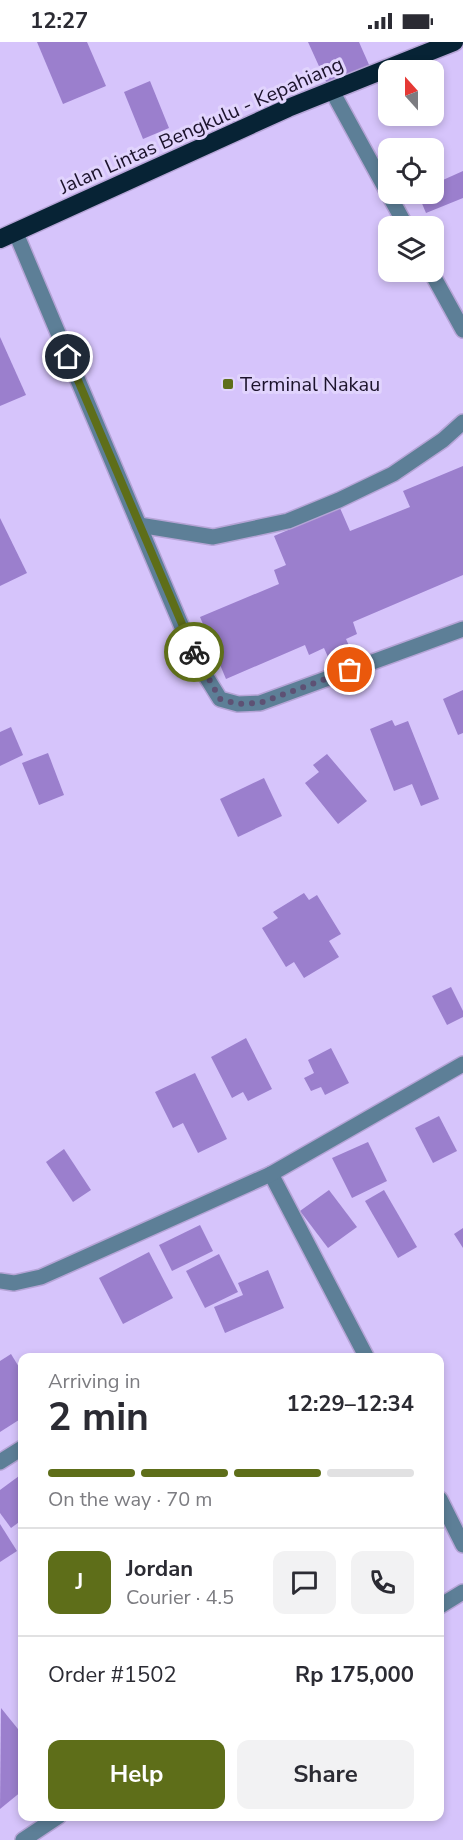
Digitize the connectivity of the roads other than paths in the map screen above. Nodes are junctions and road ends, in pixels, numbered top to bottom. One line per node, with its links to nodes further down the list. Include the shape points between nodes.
1 (454, 42): 2 (highway, Jalan Lintas Bengkulu - Kepahiang)
2 (333, 91): 3 (street); 4 (highway, Jalan Lintas Bengkulu - Kepahiang)
3 (401, 216)
4 (8, 235): 8 (street)
5 (437, 282): 6 (street)
6 (463, 330)
7 (463, 422): 8 (street, via 393,474 288,521 213,537)
8 (139, 525): 9 (street, via 182,627 220,699 238,704 260,703)
9 (463, 629)
10 (463, 1064): 11 (street)
11 (271, 1174): 12 (street, via 41,1277 14,1283); 13 (street)
12 (0, 1281)
13 (364, 1353)
14 (18, 1451): 15 (street)
15 (0, 1462)
16 (444, 1506): 17 (street)
17 (463, 1545)
18 (463, 1592): 19 (street)
19 (444, 1604)
20 (51, 1821): 21 (street)
21 (22, 1840)

